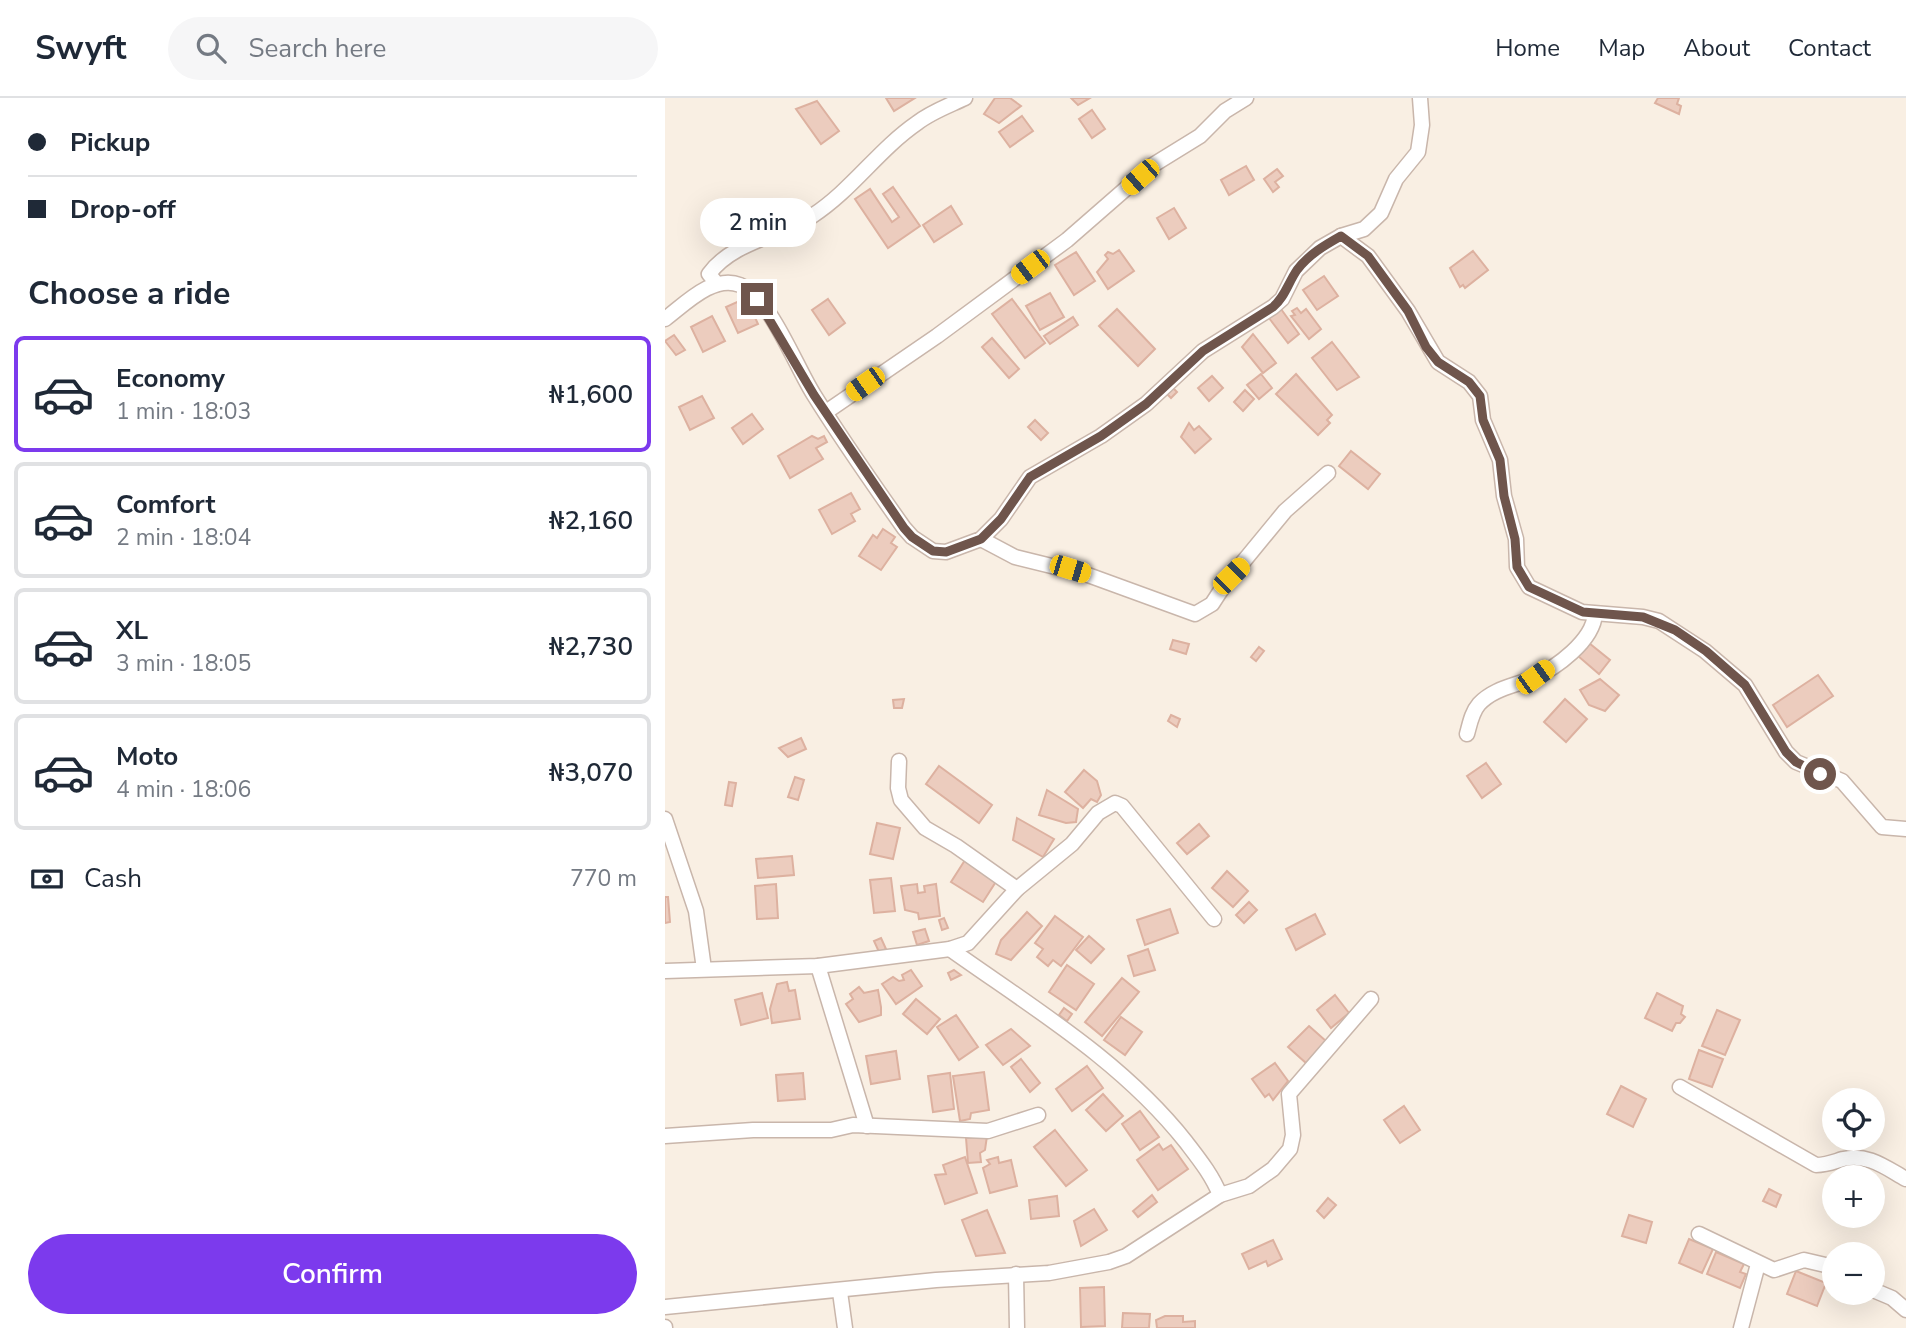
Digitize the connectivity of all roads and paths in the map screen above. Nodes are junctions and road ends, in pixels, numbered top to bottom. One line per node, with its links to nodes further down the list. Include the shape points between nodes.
1 (965, 98): 5 (street, via 917,123 838,199 726,259 709,274)
2 (1246, 98): 7 (street, via 1153,165 1067,240)
3 (1419, 98): 4 (street, via 1422,125 1415,159 1396,179 1375,220)
4 (1341, 236): 9 (street, via 1296,271 1273,307 1203,351 1146,404 1101,436 1030,477); 10 (street, via 1368,256 1438,362 1469,382 1480,396 1483,420 1500,460 1521,577 1543,596)
5 (717, 284): 6 (street); 7 (street, via 741,285 757,299)
6 (665, 319)
7 (826, 412): 9 (street, via 912,537 933,551 946,552)
8 (1328, 473): 9 (street, via 1285,511 1212,604 1195,614 1087,575 1015,557)
9 (981, 539)
10 (1595, 614): 11 (street, via 1590,632 1574,650 1535,677 1513,683 1480,702); 14 (street, via 1659,621 1706,651 1745,685 1796,762 1842,781 1882,827)
11 (1467, 734)
12 (899, 761): 15 (street, via 901,800 925,828)
13 (665, 819): 19 (street, via 696,911)
14 (1906, 829)
15 (1017, 889): 16 (street, via 1072,844 1098,813 1115,803); 17 (street, via 968,943)
16 (1214, 919)
17 (950, 950): 18 (street); 27 (street, via 1097,1054 1143,1093 1201,1161)
18 (818, 966): 19 (street); 24 (street)
19 (704, 969): 20 (street)
20 (665, 971)
21 (1371, 999): 27 (street, via 1289,1094 1293,1135 1285,1156 1249,1186)
22 (1680, 1087): 26 (street, via 1816,1165 1853,1158 1871,1160)
23 (1038, 1115): 24 (street, via 988,1131)
24 (867, 1126): 25 (street)
25 (665, 1136)
26 (1906, 1179)
27 (1220, 1195): 31 (street, via 1126,1256 1067,1271)
28 (1699, 1234): 29 (street)
29 (1758, 1264): 30 (street, via 1774,1270 1804,1260); 38 (street)
30 (1822, 1264)
31 (1016, 1274): 32 (street); 37 (street)
32 (841, 1292): 34 (street); 36 (street)
33 (1885, 1295): 35 (street)
34 (665, 1307)
35 (1906, 1310)
36 (845, 1328)
37 (1017, 1328)
38 (1741, 1328)

